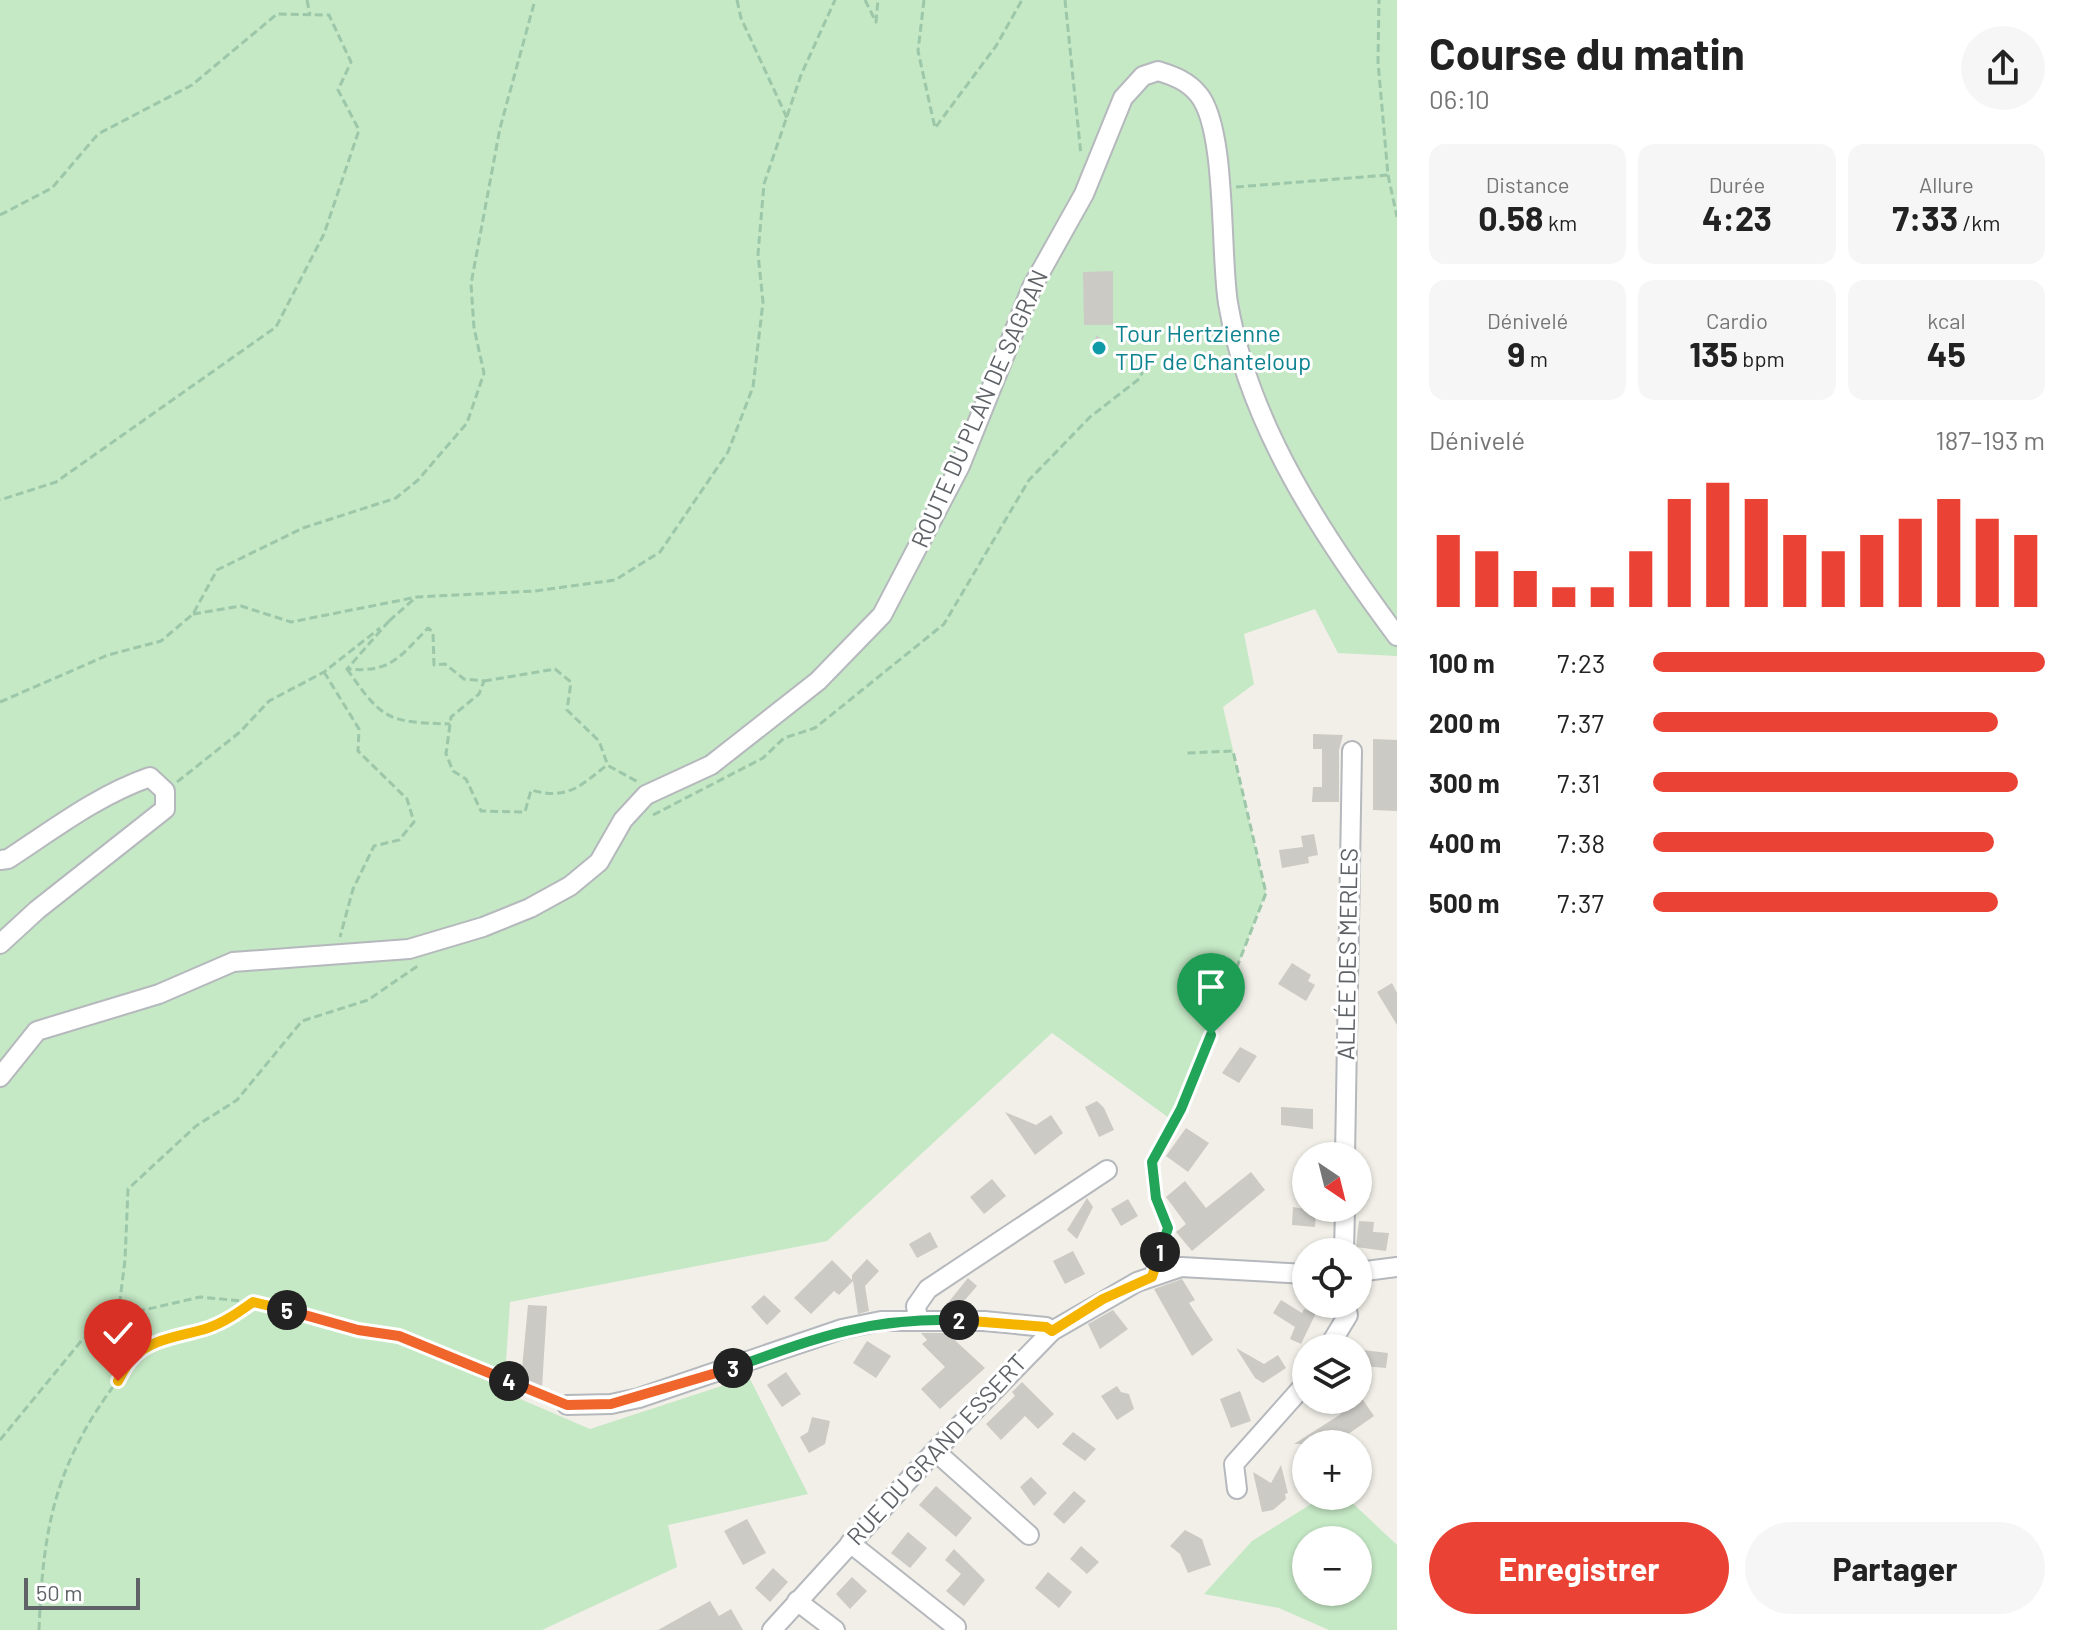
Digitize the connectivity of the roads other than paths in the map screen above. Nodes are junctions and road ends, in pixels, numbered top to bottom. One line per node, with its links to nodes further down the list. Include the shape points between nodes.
1 (1397, 636): 5 (street, ROUTE DU PLAN DE SAGRAN, via 1292,477 1242,363 1228,304 1212,126 1200,96 1175,76 1158,71 1143,76 1123,98 1084,194 1032,287 960,466 882,615 818,681 711,765 646,795 623,820 599,862 530,908 417,946 233,962 159,994 37,1031)
2 (1352, 751): 6 (street, ALLÉE DES MERLES)
3 (0, 860): 4 (street, via 129,785 150,777 165,791 165,809)
4 (0, 944)
5 (0, 1077)
6 (1345, 1142)
7 (1107, 1170): 11 (street, via 928,1289 916,1306)
8 (1397, 1267): 9 (street)
9 (1372, 1270)
10 (1292, 1273): 12 (street, RUE DU GRAND ESSERT, via 1181,1267 1103,1299)
11 (918, 1320): 12 (street, via 984,1321); 14 (street, via 842,1329 639,1398)
12 (1052, 1331): 15 (street, RUE DU GRAND ESSERT)
13 (1292, 1399): 16 (street, via 1234,1464)
14 (567, 1405)
15 (935, 1451): 17 (street); 18 (street, RUE DU GRAND ESSERT)
16 (1237, 1489)
17 (1029, 1535)
18 (850, 1543): 19 (street, RUE DU GRAND ESSERT); 20 (street)
19 (797, 1601): 21 (street, RUE DU GRAND ESSERT); 22 (street)
20 (956, 1627)
21 (772, 1630)
22 (835, 1630)

